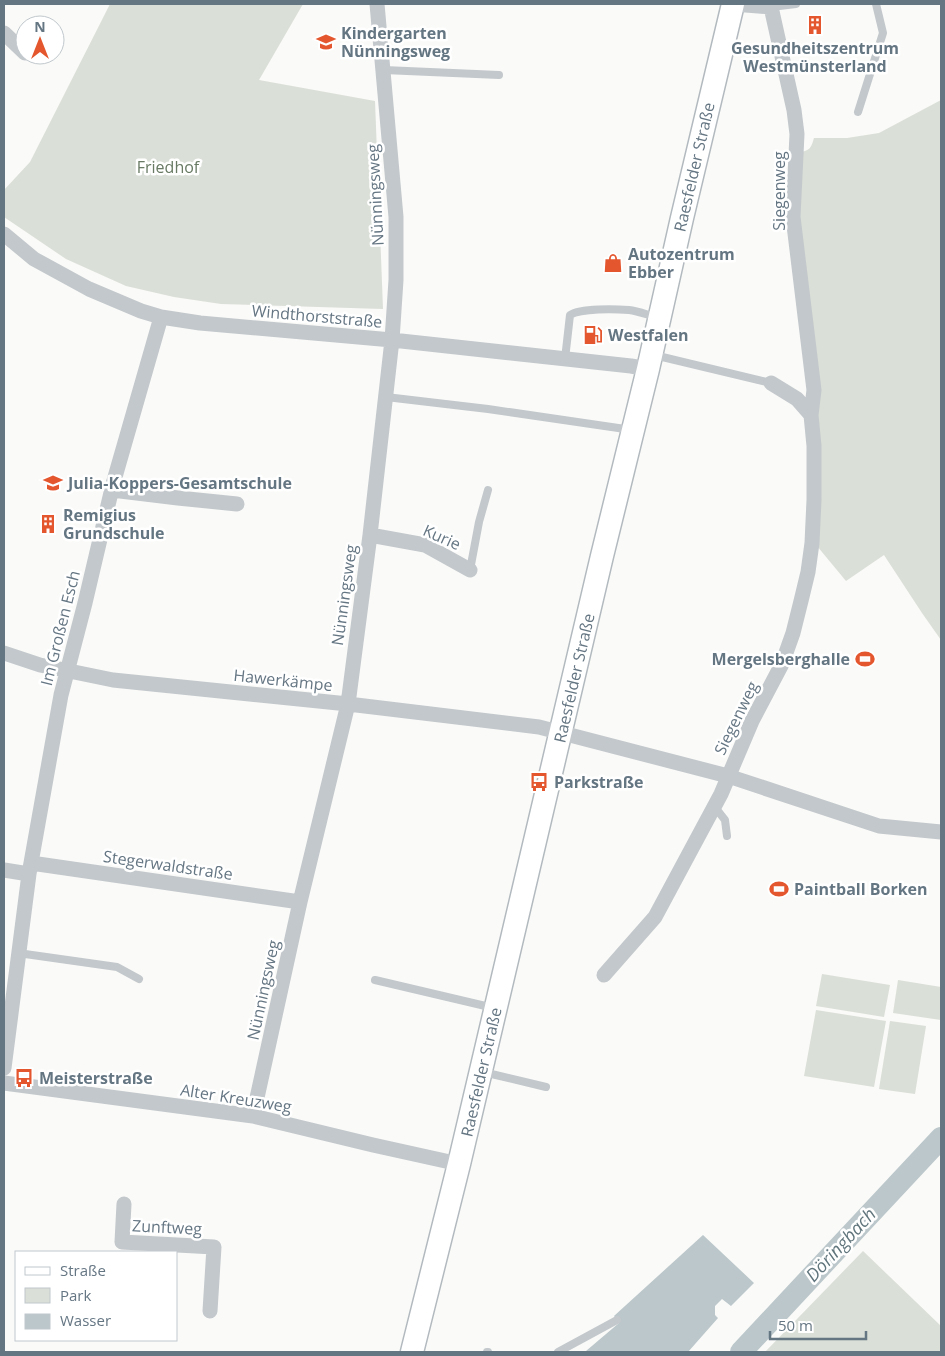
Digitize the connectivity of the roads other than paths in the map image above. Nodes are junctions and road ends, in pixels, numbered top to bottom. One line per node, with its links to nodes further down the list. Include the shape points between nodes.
1 (377, 4): 8 (street, Nünningsweg)
2 (733, 4): 5 (street); 13 (main road, Raesfelder Straße)
3 (796, 4): 5 (lane)
4 (876, 4): 10 (lane, via 883,33)
5 (771, 7): 19 (street, Siegenweg, via 797,134 793,217 814,390)
6 (4, 33): 7 (street)
7 (15, 44)
8 (384, 70): 9 (lane); 14 (street, Nünningsweg, via 396,217)
9 (498, 75)
10 (858, 112)
11 (4, 234): 12 (street, Windthorststraße, via 34,259 89,289)
12 (161, 317): 14 (street, Windthorststraße); 21 (street, Im Großen Esch)
13 (660, 318): 15 (lane, via 631,310 574,312 570,315); 16 (main road, Raesfelder Straße)
14 (392, 340): 15 (street, Windthorststraße); 18 (street, Nünningsweg)
15 (565, 359): 16 (street, Windthorststraße, via 631,366)
16 (649, 362): 17 (lane); 20 (main road, Raesfelder Straße)
17 (771, 383): 19 (street, via 797,399)
18 (386, 397): 20 (lane); 24 (street, Nünningsweg)
19 (811, 415): 30 (street, Siegenweg, via 814,500 808,572 782,664)
20 (633, 430): 29 (main road, Raesfelder Straße)
21 (112, 490): 23 (street); 27 (street, Im Großen Esch)
22 (488, 490): 25 (lane)
23 (237, 504)
24 (370, 535): 25 (street, Kurie, via 425,545); 28 (street, Nünningsweg)
25 (470, 570)
26 (4, 654): 27 (street, Hawerkämpe)
27 (67, 671): 28 (street, Hawerkämpe, via 112,680); 34 (street, Im Großen Esch)
28 (348, 704): 29 (street, Hawerkämpe, via 539,727); 36 (street, Nünningsweg)
29 (561, 733): 30 (street); 41 (main road, Raesfelder Straße)
30 (728, 776): 31 (street, Siegenweg); 32 (street, via 879,826)
31 (714, 806): 33 (lane, via 725,820); 38 (street, Siegenweg, via 655,918)
32 (941, 832)
33 (727, 836)
34 (30, 869): 35 (street, Stegerwaldstraße); 36 (street, Stegerwaldstraße); 37 (street, Im Großen Esch)
35 (4, 870)
36 (300, 902): 46 (street, Nünningsweg)
37 (18, 952): 39 (lane, via 117,967); 42 (street, Im Großen Esch)
38 (604, 975)
39 (139, 979)
40 (375, 980): 41 (lane)
41 (496, 1009): 43 (main road, Raesfelder Straße)
42 (4, 1068)
43 (481, 1072): 45 (lane); 47 (main road, Raesfelder Straße)
44 (4, 1083): 46 (street, Alter Kreuzweg)
45 (546, 1087)
46 (253, 1116): 47 (street, Alter Kreuzweg)
47 (459, 1164): 51 (main road, Raesfelder Straße)
48 (124, 1204): 49 (street, Zunftweg, via 122,1242 214,1247)
49 (210, 1311)
50 (617, 1320): 52 (lane)
51 (412, 1352)
52 (558, 1352)

